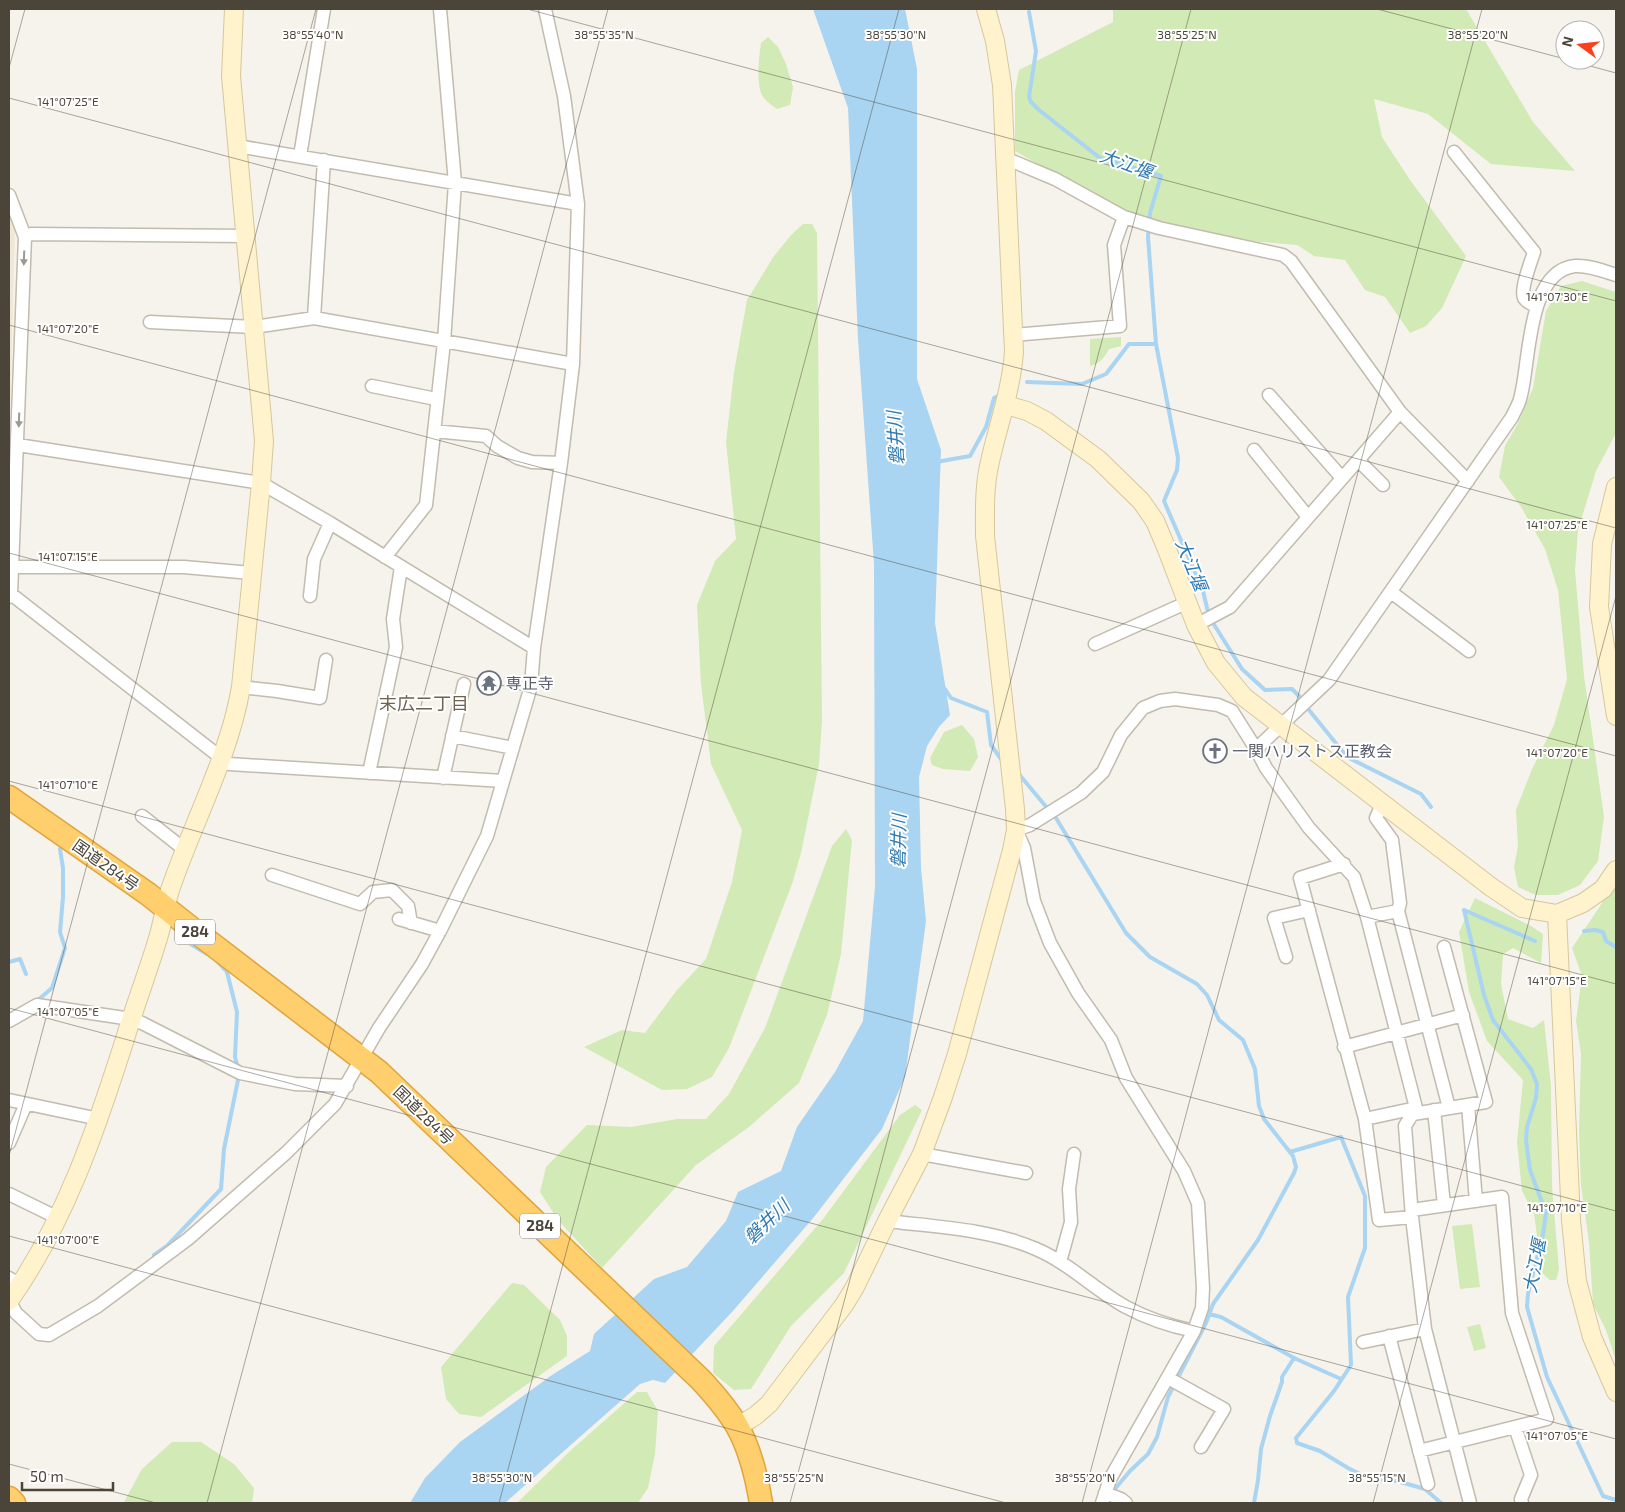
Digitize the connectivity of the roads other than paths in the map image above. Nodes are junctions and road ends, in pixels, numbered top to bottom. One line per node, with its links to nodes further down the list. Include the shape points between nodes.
1 (234, 9): 6 (street, via 230,76)
2 (324, 9): 8 (street)
3 (440, 9): 11 (street)
4 (545, 9): 13 (street, via 564,96)
5 (986, 9): 9 (street, via 1002,85)
6 (237, 146): 8 (street); 15 (street)
7 (1454, 152): 18 (street, via 1534,252 1523,291 1524,298)
8 (300, 156): 10 (street)
9 (1005, 158): 14 (street, via 1055,179); 22 (street)
10 (324, 160): 11 (street); 19 (street)
11 (456, 183): 13 (street); 23 (street)
12 (9, 195): 16 (street)
13 (578, 204): 24 (street)
14 (1124, 217): 22 (street, via 1114,245 1120,326); 29 (street, via 1159,228 1282,254 1292,261)
15 (246, 236): 16 (street, via 32,234); 21 (street)
16 (25, 237): 31 (street, one-way to 31)
17 (1616, 275): 18 (street, via 1589,267 1565,268 1555,274)
18 (1537, 306): 36 (street, via 1521,397 1512,417)
19 (314, 318): 21 (street); 23 (street)
20 (150, 322): 21 (street)
21 (254, 327): 37 (street, via 264,441)
22 (1014, 335): 28 (street)
23 (444, 342): 24 (street); 27 (street)
24 (573, 364): 34 (street)
25 (372, 386): 27 (street)
26 (1269, 395): 35 (street)
27 (436, 399): 30 (street)
28 (1006, 405): 49 (street, via 1027,411 1046,422 1098,459 1141,500 1155,521); 69 (street, via 988,467 985,536)
29 (1400, 412): 33 (street); 36 (street)
30 (434, 431): 34 (street, via 486,436 518,458); 42 (street, via 426,505)
31 (18, 445): 37 (street); 44 (street)
32 (1254, 450): 40 (street)
33 (1358, 460): 35 (street); 38 (street)
34 (561, 463): 52 (street)
35 (1342, 478): 40 (street)
36 (1468, 480): 46 (street)
37 (261, 483): 41 (street); 45 (street)
38 (1383, 485)
39 (1616, 487): 57 (street, via 1602,544 1599,607)
40 (1308, 517): 50 (street, via 1230,607)
41 (330, 523): 42 (street); 48 (street, via 314,559)
42 (385, 557): 43 (street)
43 (401, 567): 52 (street); 63 (street, via 393,619 396,646)
44 (12, 568): 45 (street, via 184,567); 47 (street)
45 (252, 573): 56 (street)
46 (1391, 592): 53 (street); 58 (street, via 1329,680)
47 (10, 595): 62 (street)
48 (310, 596)
49 (1188, 602): 50 (street); 51 (street)
50 (1196, 625): 58 (street, via 1216,663 1244,697)
51 (1095, 644)
52 (534, 648): 60 (street, via 531,686)
53 (1468, 651)
54 (326, 660): 56 (street, via 320,698)
55 (464, 684): 59 (street)
56 (241, 687): 62 (street, via 237,711)
57 (1616, 716)
58 (1281, 726): 61 (street); 67 (street)
59 (452, 736): 60 (street); 64 (street)
60 (512, 748): 65 (street)
61 (1256, 749): 69 (street, via 1232,711 1218,705 1175,699 1160,701 1143,708 1121,735 1103,772 1081,794); 71 (street, via 1309,828)
62 (220, 758): 63 (street, via 229,764); 70 (street)
63 (369, 773): 64 (street)
64 (443, 778): 65 (street)
65 (503, 781): 79 (street, via 487,836)
66 (9, 797): 74 (highway, 国道284号 / 284)
67 (1382, 804): 76 (street, via 1376,818 1392,840 1400,903); 77 (street, via 1522,908)
68 (142, 816): 70 (street)
69 (1016, 830): 99 (street, via 957,1054); 112 (street, via 1024,848 1034,901 1050,943 1078,993 1111,1040 1126,1078 1184,1171 1198,1203 1202,1308)
70 (185, 850): 74 (street)
71 (1344, 864): 75 (street, via 1300,878); 78 (street, via 1354,877)
72 (1616, 870): 77 (street, via 1603,889 1583,903)
73 (272, 875): 79 (street, via 360,904 373,892 392,890 408,906 405,921)
74 (165, 908): 83 (street); 88 (highway, 国道284号 / 284)
75 (1308, 910): 81 (street, via 1274,918); 87 (street)
76 (1398, 911): 78 (street); 85 (street)
77 (1557, 914): 116 (street, via 1571,1220 1577,1281 1592,1337)
78 (1367, 917): 86 (street)
79 (440, 931): 88 (street, via 379,1028)
80 (1444, 947): 82 (street)
81 (1286, 957)
82 (1463, 1015): 85 (street); 92 (street, via 1486,1102)
83 (131, 1019): 84 (street, via 37,1006); 89 (street, via 240,1073 296,1084); 96 (street)
84 (9, 1021)
85 (1428, 1025): 86 (street); 93 (street)
86 (1398, 1033): 87 (street); 95 (street)
87 (1344, 1047): 97 (street)
88 (371, 1065): 89 (street); 117 (highway, 国道284号 / 284, via 701,1380)
89 (347, 1086): 110 (street, via 336,1104 293,1146 188,1239 98,1306 49,1335 39,1334 16,1313)
90 (9, 1100): 91 (street)
91 (26, 1104): 96 (street); 98 (street)
92 (1468, 1104): 93 (street); 103 (street)
93 (1449, 1108): 94 (street)
94 (1434, 1110): 95 (street); 104 (street)
95 (1414, 1111): 97 (street); 105 (street, via 1405,1126)
96 (99, 1119): 106 (street)
97 (1365, 1119): 105 (street, via 1379,1220)
98 (9, 1143)
99 (922, 1154): 101 (street); 107 (street)
100 (1074, 1154): 108 (street, via 1068,1189 1071,1222)
101 (1026, 1173)
102 (9, 1194): 106 (street)
103 (1476, 1201): 104 (street); 118 (street, via 1502,1197 1512,1313 1547,1419)
104 (1444, 1205): 105 (street)
105 (1412, 1213): 111 (street)
106 (58, 1218): 109 (street)
107 (887, 1220): 108 (street, via 1002,1236); 117 (street, via 844,1305 769,1404)
108 (1060, 1262): 112 (street, via 1125,1307 1163,1324)
109 (14, 1282): 110 (street)
110 (9, 1301)
111 (1425, 1329): 113 (street); 119 (street)
112 (1194, 1331): 115 (street)
113 (1389, 1336): 114 (street); 121 (street)
114 (1363, 1342)
115 (1168, 1378): 120 (street, via 1224,1409); 124 (street, via 1110,1479)
116 (1616, 1392)
117 (737, 1427): 126 (highway, 国道284号 / 284)
118 (1515, 1428): 119 (street); 129 (street, via 1531,1476)
119 (1454, 1443): 121 (street); 128 (street)
120 (1201, 1447)
121 (1419, 1451): 122 (street)
122 (1428, 1484)
123 (9, 1498): 125 (highway)
124 (1104, 1498): 127 (street, via 1121,1499)
125 (14, 1503)
126 (762, 1503)
127 (1126, 1503)
128 (1470, 1503)
129 (1522, 1503)

